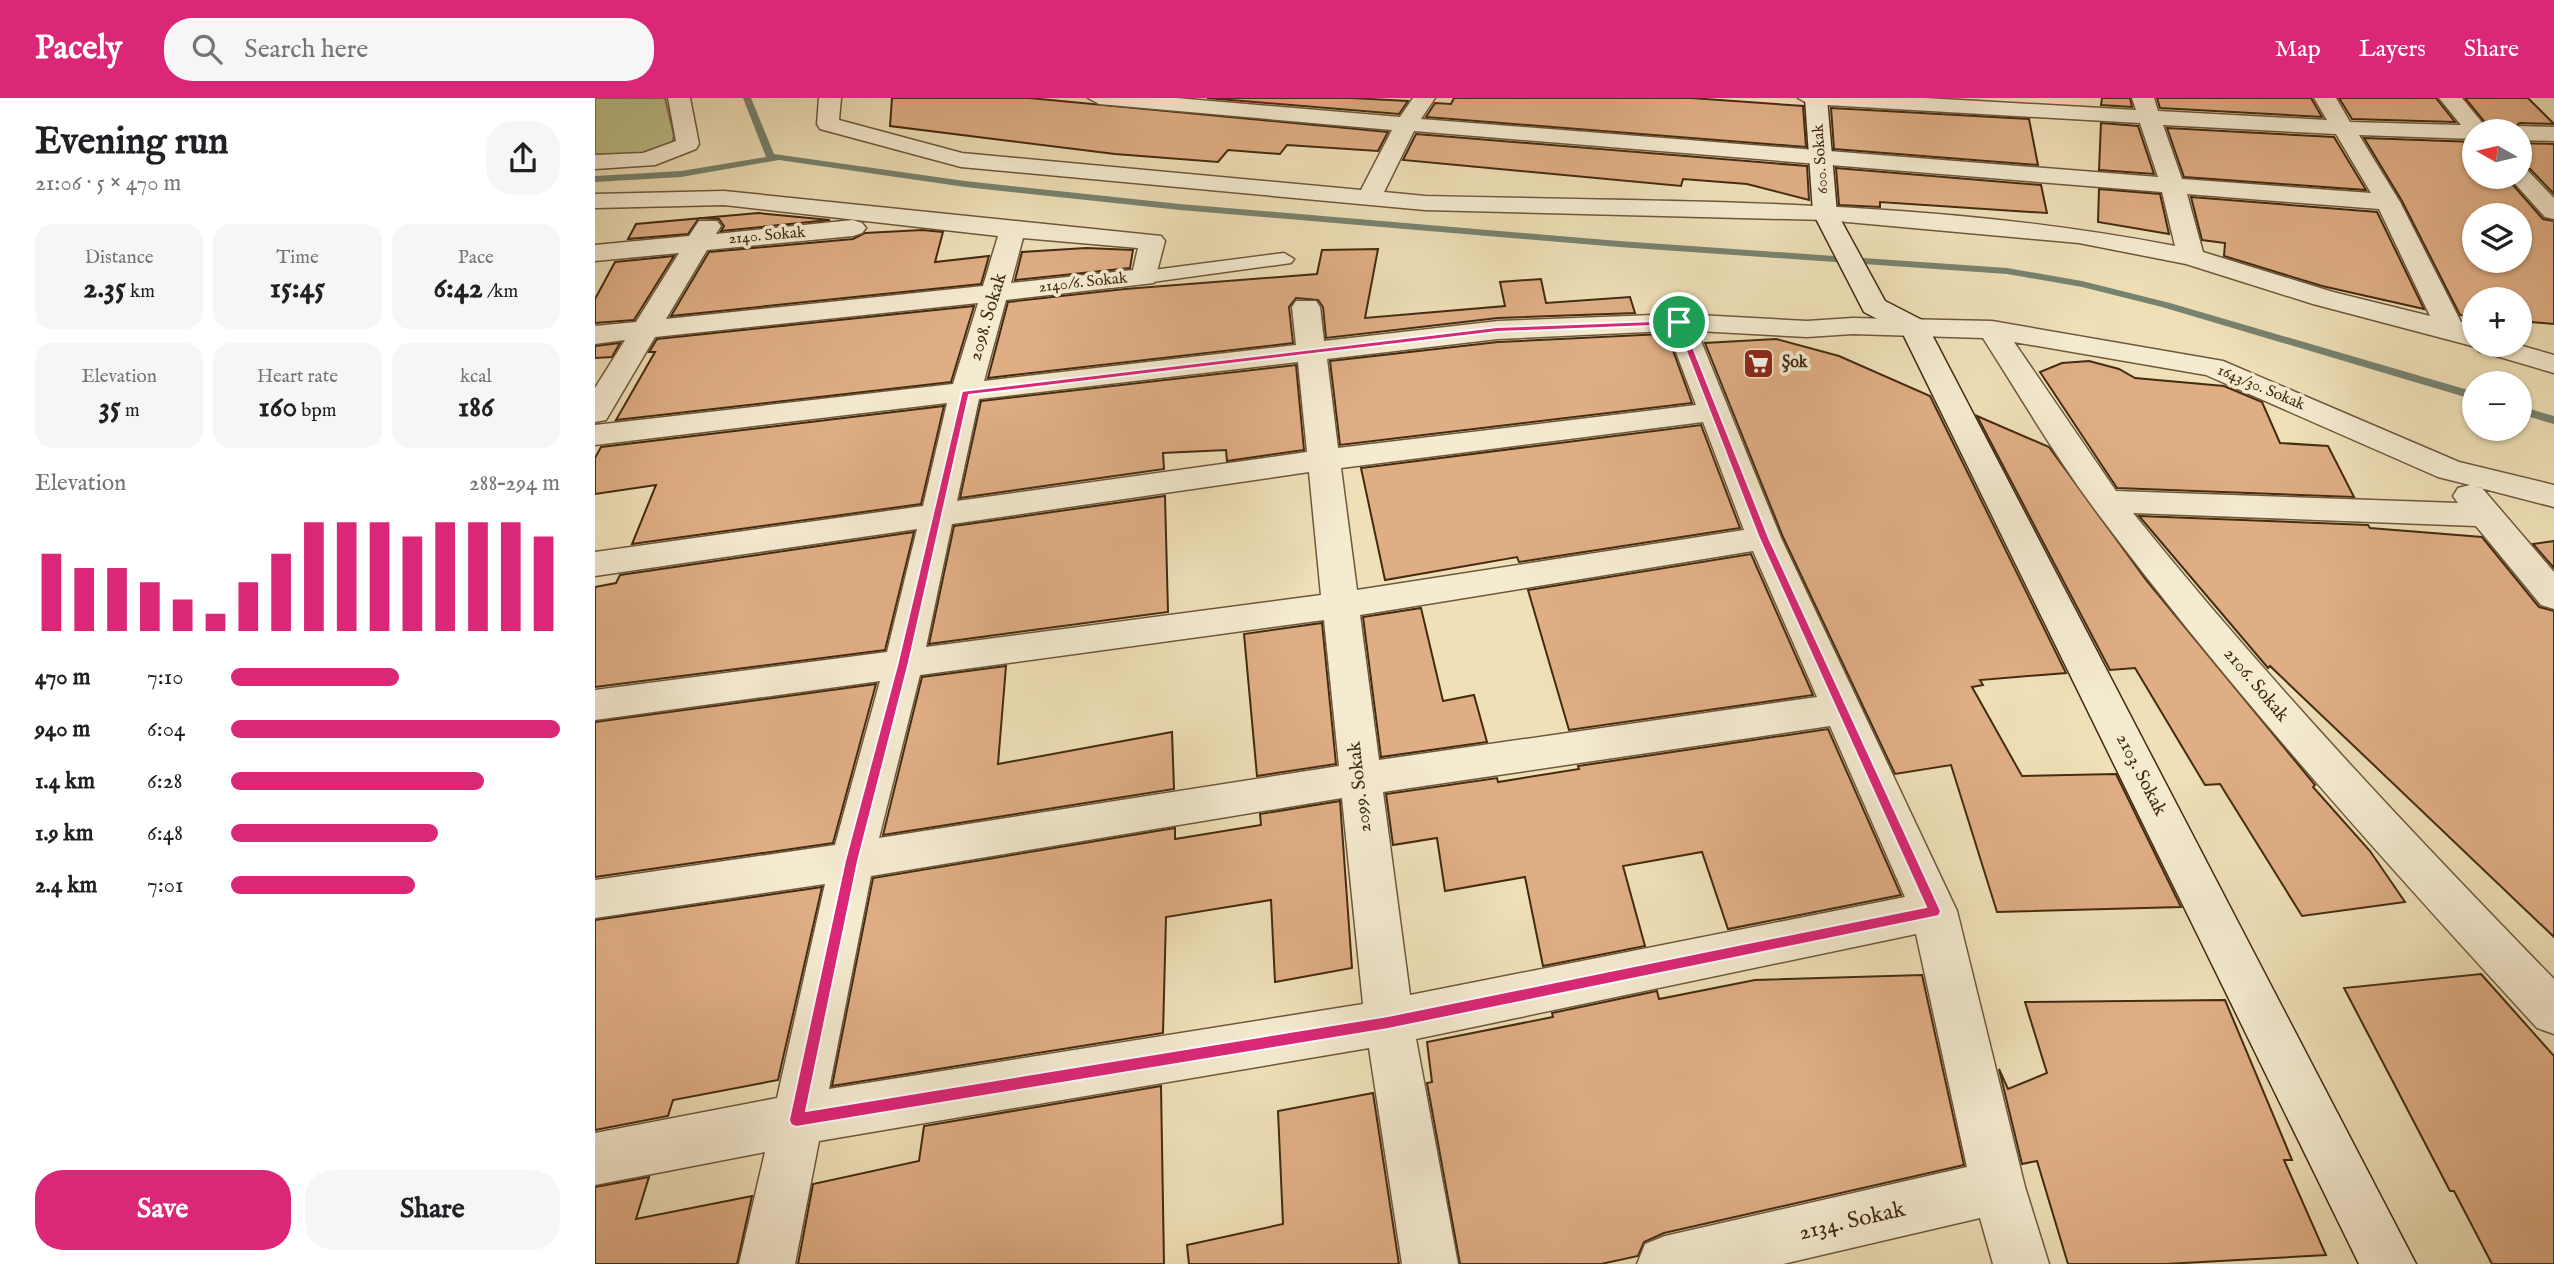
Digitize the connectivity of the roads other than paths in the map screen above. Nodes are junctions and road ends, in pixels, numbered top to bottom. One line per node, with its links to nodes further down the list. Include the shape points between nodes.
1 (679, 98): 17 (street, via 688,144 673,154 643,161)
2 (830, 98): 20 (street, via 828,124 961,160)
3 (1099, 98): 11 (street)
4 (1424, 98): 11 (street)
5 (1809, 98): 6 (street)
6 (1816, 98): 9 (street); 16 (street, 600. Sokak)
7 (2325, 98): 12 (street)
8 (2450, 98): 10 (street)
9 (2147, 107): 12 (street); 18 (street)
10 (2466, 119)
11 (1406, 125): 16 (street); 20 (street)
12 (2341, 128): 13 (street); 23 (street)
13 (2462, 132)
14 (2532, 133): 15 (street)
15 (2554, 134)
16 (1820, 159): 18 (street); 25 (street, 600. Sokak)
17 (595, 162)
18 (2172, 184): 23 (street); 30 (street)
19 (2532, 189): 24 (street)
20 (1370, 196): 25 (street, via 1425,202)
21 (725, 198): 22 (street, 2140/6. Sokak); 26 (street, 2140/6. Sokak); 28 (street)
22 (595, 201)
23 (2388, 202): 36 (street)
24 (2554, 212)
25 (1826, 216): 30 (street, via 2079,235); 37 (street, via 1874,306)
26 (939, 221): 27 (street, 2140/6. Sokak); 28 (street, 2140. Sokak)
27 (1013, 230): 32 (street, 2140/6. Sokak, via 1152,241); 33 (street, 2098. Sokak)
28 (698, 243): 29 (street, 2140. Sokak); 38 (street)
29 (595, 253)
30 (2191, 257): 40 (street, via 2323,298)
31 (1284, 260): 32 (lane)
32 (1145, 277): 33 (street, 2140/6. Sokak)
33 (996, 292): 38 (street, 2140/6. Sokak); 47 (street, 2098. Sokak)
34 (1306, 307): 44 (street, 2099. Sokak)
35 (1679, 322): 37 (street, 1643/30. Sokak, via 1807,329); 44 (street, 1643/30. Sokak, via 1497,330); 48 (street)
36 (2462, 325)
37 (1914, 327): 39 (street, 1643/30. Sokak); 77 (street, 2103. Sokak)
38 (646, 330): 41 (street, 2140/6. Sokak); 49 (street)
39 (1992, 330): 52 (street, 1643/30. Sokak, via 2213,367); 54 (street, 2106. Sokak)
40 (2462, 332)
41 (595, 335)
42 (2532, 335): 43 (street)
43 (2554, 336)
44 (1310, 351): 47 (street, 1643/30. Sokak); 51 (street, 2099. Sokak)
45 (2528, 357): 46 (street)
46 (2554, 365)
47 (965, 393): 50 (street, 1643/30. Sokak); 55 (street, 2098. Sokak)
48 (1712, 412): 51 (street); 57 (street)
49 (595, 413)
50 (595, 435)
51 (1322, 460): 55 (street); 60 (street, 2099. Sokak)
52 (2449, 470): 53 (street, 1643/30. Sokak); 56 (street)
53 (2554, 496)
54 (2107, 501): 56 (street); 68 (street, 2106. Sokak, via 2239,666 2380,829)
55 (937, 515): 58 (street); 61 (street, 2098. Sokak)
56 (2486, 515): 59 (street)
57 (1764, 538): 60 (street); 63 (street)
58 (595, 564)
59 (2554, 596)
60 (1341, 605): 61 (street); 64 (street, 2099. Sokak)
61 (904, 662): 62 (street); 65 (street, 2098. Sokak)
62 (595, 705)
63 (1841, 709): 64 (street); 67 (street)
64 (1358, 779): 65 (street); 69 (street, 2099. Sokak)
65 (852, 861): 66 (street); 70 (street, 2098. Sokak)
66 (595, 899)
67 (1934, 911): 69 (street); 72 (street)
68 (2554, 1012)
69 (1388, 1022): 70 (street); 74 (street, 2099. Sokak)
70 (796, 1120): 71 (street); 73 (street, 2098. Sokak)
71 (595, 1159)
72 (1998, 1187): 75 (street, 2134. Sokak); 76 (street)
73 (767, 1264)
74 (1430, 1264)
75 (1665, 1264)
76 (2021, 1264)
77 (2388, 1264)

